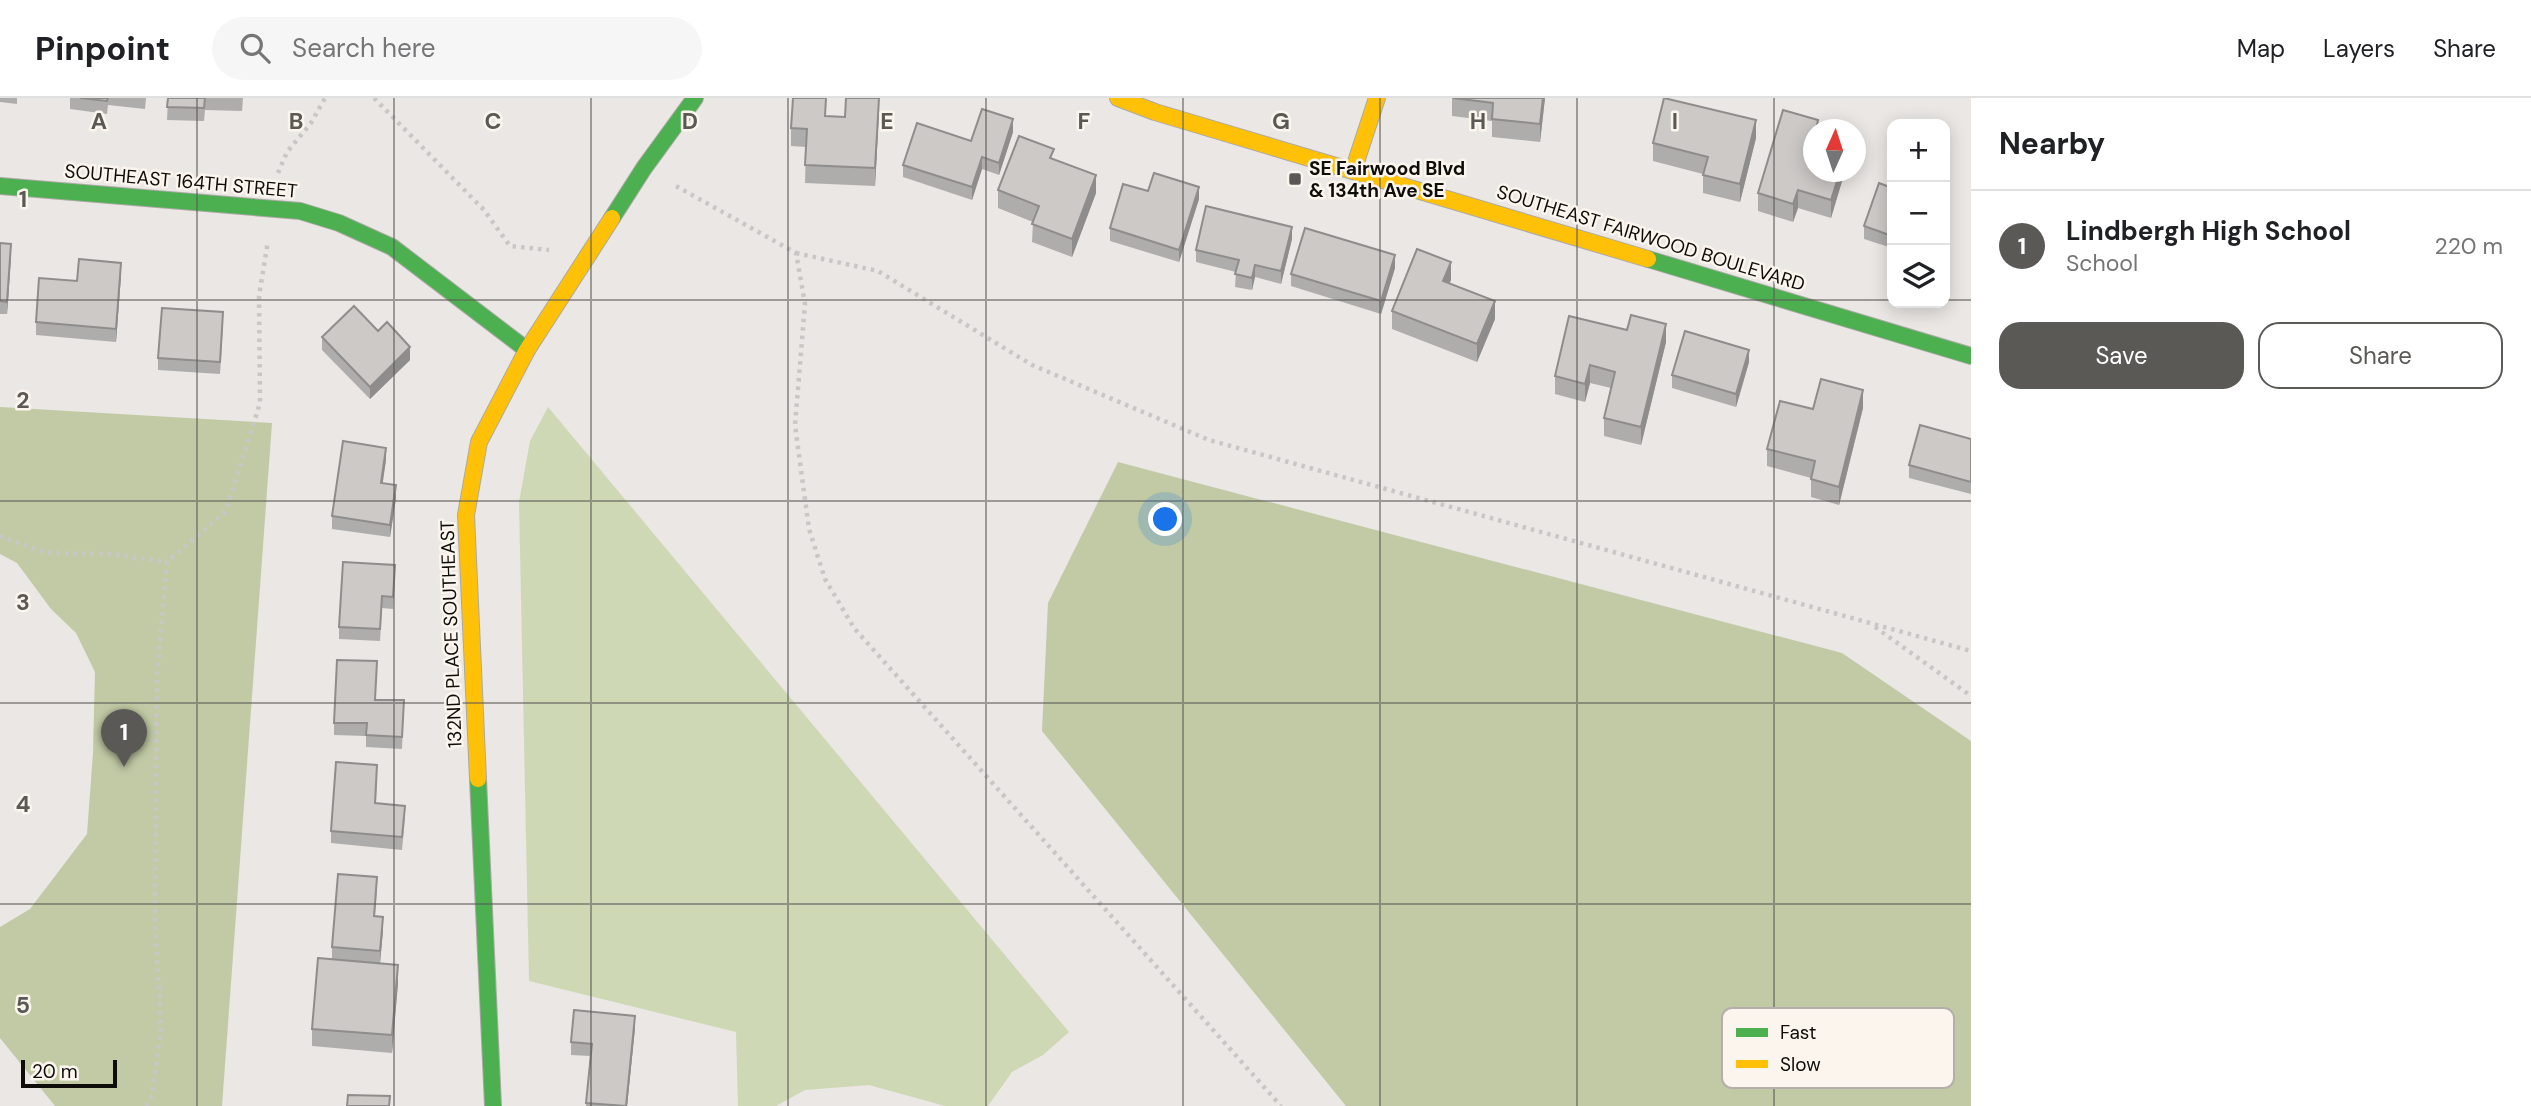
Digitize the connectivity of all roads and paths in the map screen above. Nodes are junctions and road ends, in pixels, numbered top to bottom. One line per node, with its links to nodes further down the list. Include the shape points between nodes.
1 (325, 98): 9 (path, via 279,167)
2 (374, 98): 10 (path, via 484,210 510,246)
3 (695, 98): 6 (street, 132ND PLACE SOUTHEAST)
4 (1118, 98): 7 (street, SOUTHEAST FAIRWOOD BOULEVARD)
5 (1377, 98): 7 (street)
6 (644, 168): 10 (street, 132ND PLACE SOUTHEAST); 11 (path)
7 (1353, 171): 13 (street, SOUTHEAST FAIRWOOD BOULEVARD)
8 (0, 187): 9 (street, SOUTHEAST 164TH STREET)
9 (273, 209): 12 (street, SOUTHEAST 164TH STREET, via 300,211 339,223 392,247); 15 (path, via 259,296 260,402 226,511)
10 (589, 253): 12 (street, 132ND PLACE SOUTHEAST)
11 (796, 253): 16 (path, via 878,271 1032,365 1209,440); 21 (path, via 805,304 795,425 809,529 825,579 854,628)
12 (527, 350): 20 (street, 132ND PLACE SOUTHEAST, via 480,442 466,515)
13 (1971, 356)
14 (0, 537): 15 (path, via 47,552)
15 (167, 562): 19 (path, via 157,676 155,921 161,1029 152,1095)
16 (1871, 624): 17 (path); 18 (path)
17 (1971, 651)
18 (1971, 696)
19 (146, 1106)
20 (493, 1106)
21 (1282, 1106)

